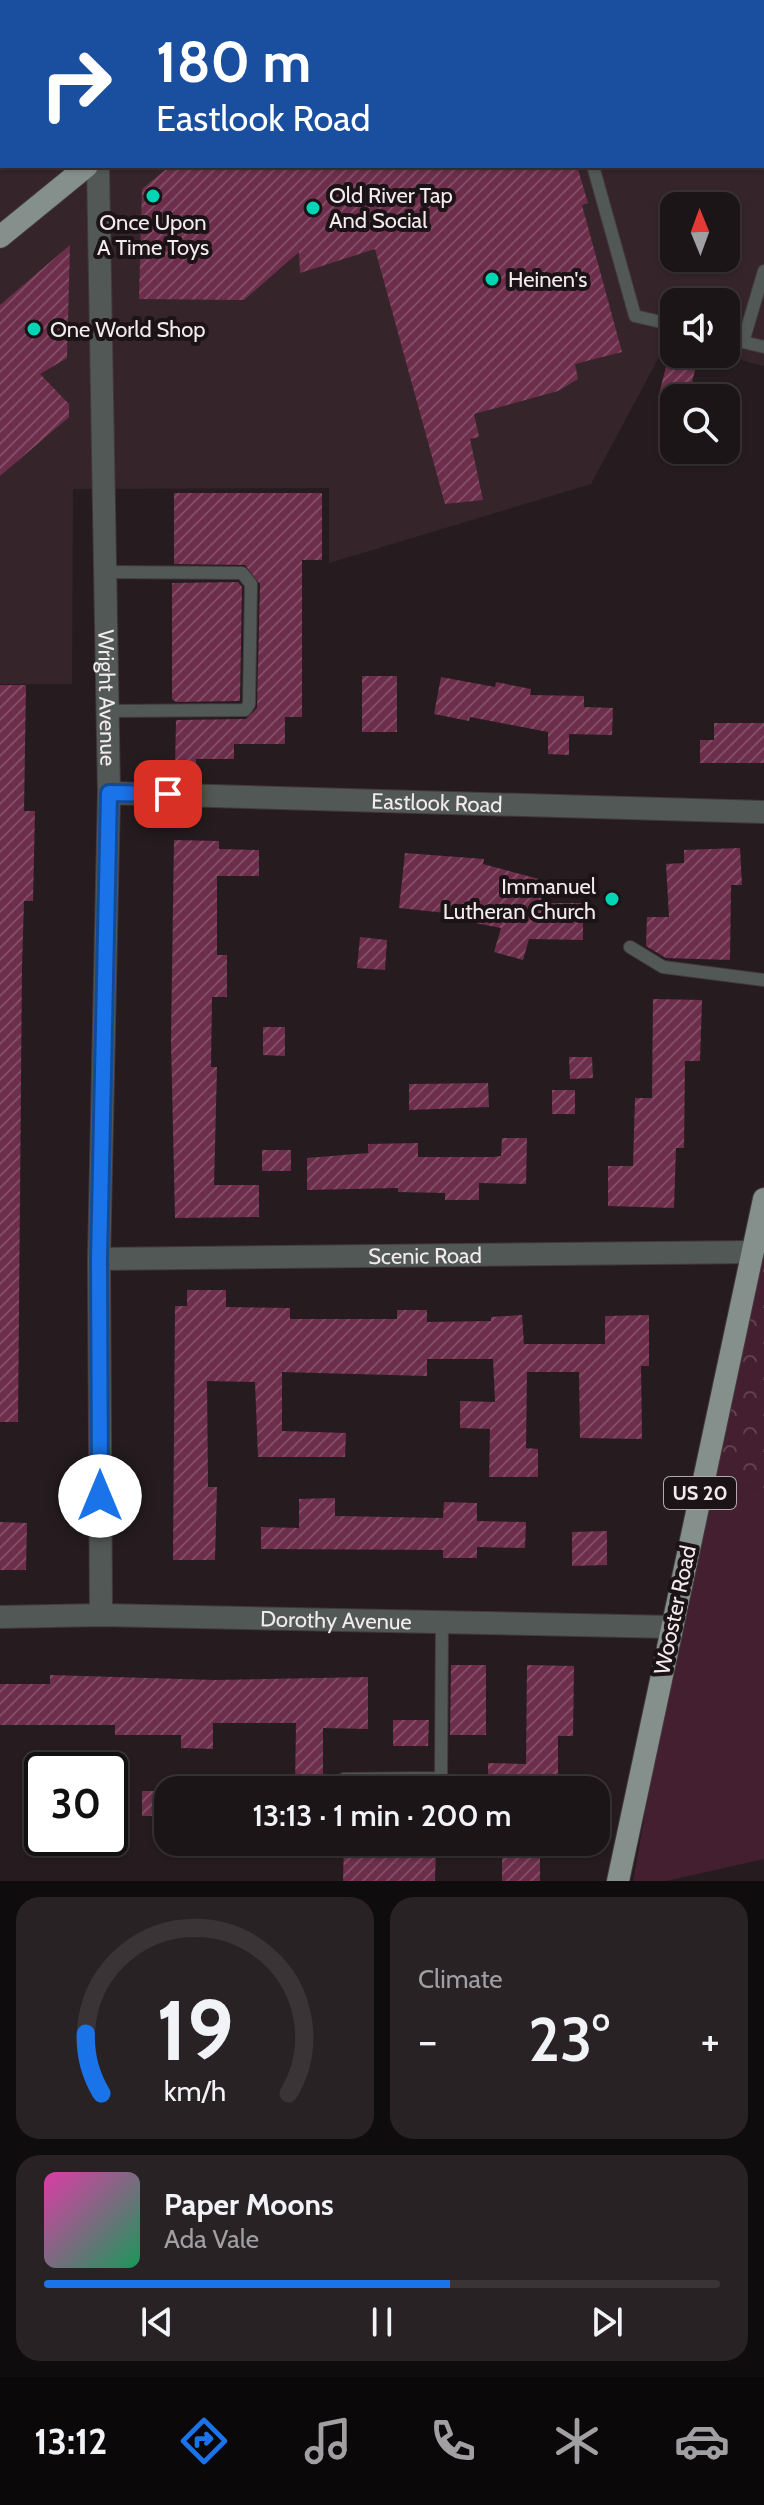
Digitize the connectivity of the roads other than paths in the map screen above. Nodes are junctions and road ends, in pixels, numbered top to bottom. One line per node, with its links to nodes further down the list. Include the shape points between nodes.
1 (85, 168): 4 (main road)
2 (98, 168): 10 (street, Wright Avenue)
3 (594, 168): 6 (lane, via 635,316)
4 (0, 237)
5 (764, 271): 8 (lane)
6 (660, 322)
7 (740, 341): 8 (lane)
8 (743, 342): 9 (lane)
9 (764, 347)
10 (105, 572): 11 (street, Wright Avenue); 11 (lane, via 242,573 251,584 245,710)
11 (107, 711): 12 (street, Wright Avenue)
12 (109, 793): 13 (street, Eastlook Road); 18 (street, Wright Avenue)
13 (764, 812)
14 (630, 947): 15 (lane, via 663,967)
15 (764, 980)
16 (764, 1199): 17 (main road, Wooster Road / US 20)
17 (753, 1252): 18 (street, Scenic Road); 22 (main road, Wooster Road / US 20)
18 (99, 1259): 19 (street, Wright Avenue)
19 (101, 1615): 20 (street, Dorothy Avenue); 21 (street, Dorothy Avenue)
20 (0, 1617)
21 (442, 1622): 22 (street, Dorothy Avenue); 23 (lane)
22 (671, 1627): 24 (main road, Wooster Road / US 20)
23 (441, 1776)
24 (618, 1881)

